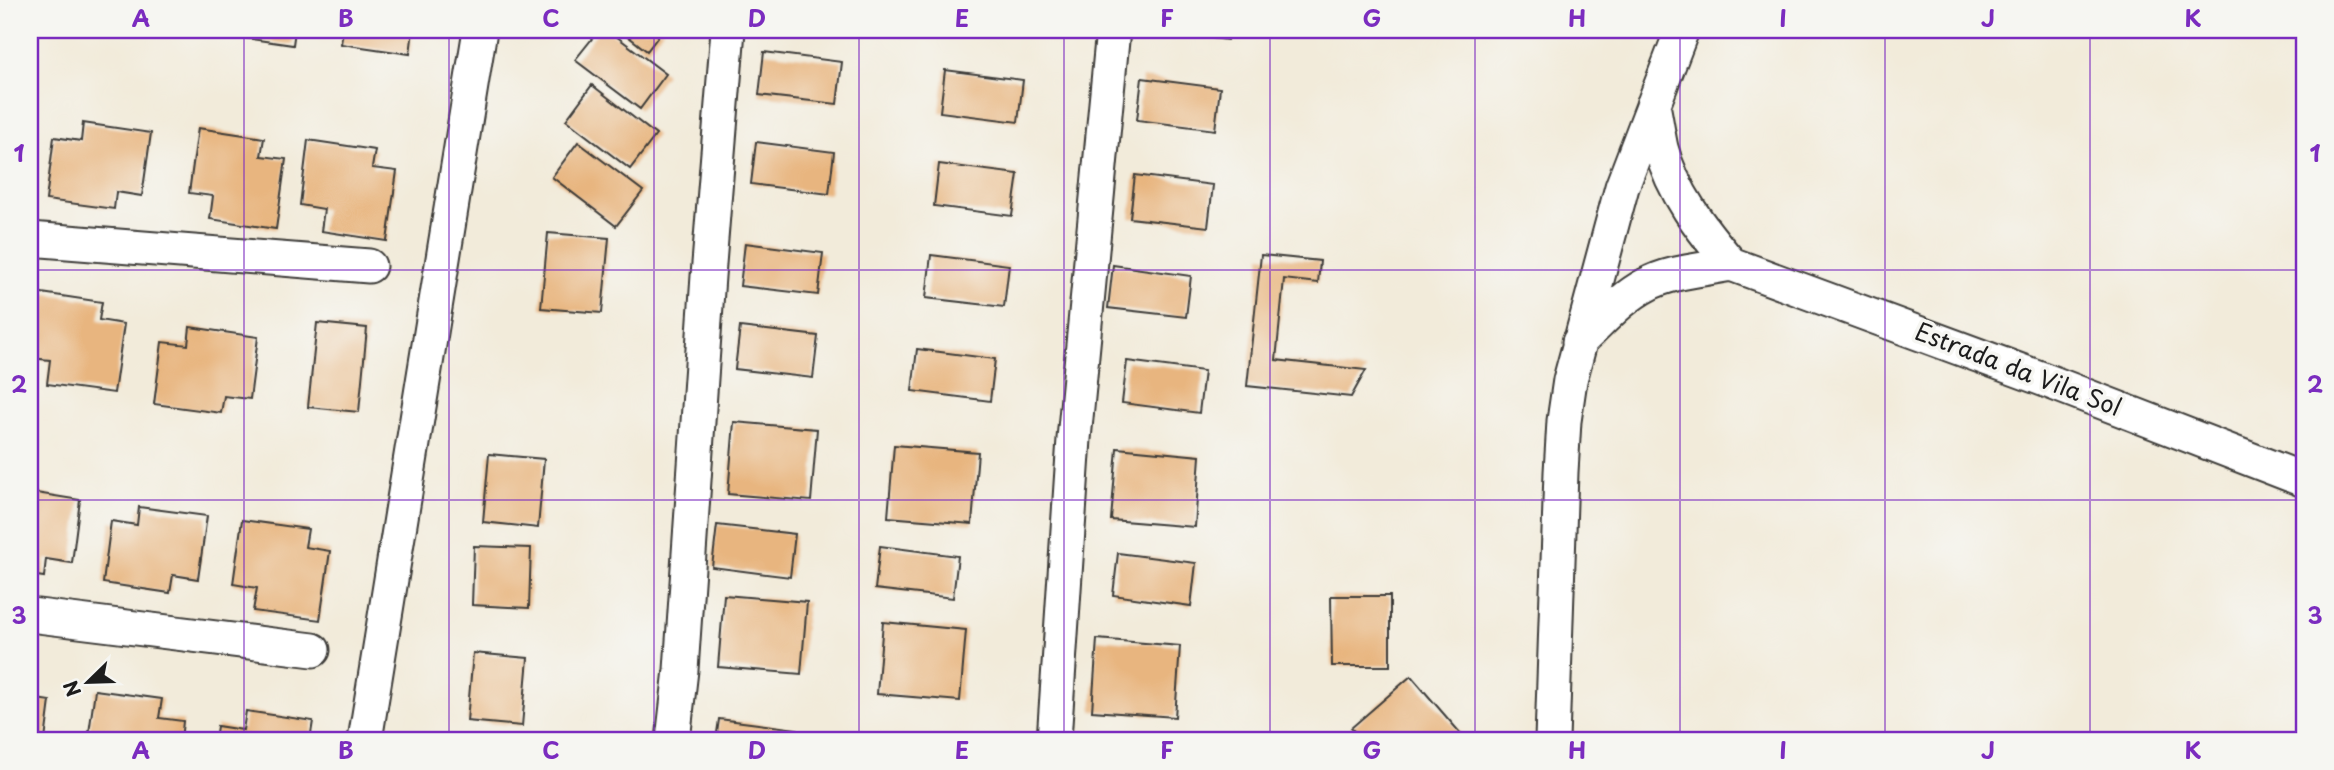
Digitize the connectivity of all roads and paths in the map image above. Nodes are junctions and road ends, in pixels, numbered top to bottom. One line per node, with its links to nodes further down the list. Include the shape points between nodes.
1 (481, 30): 13 (street)
2 (728, 30): 14 (street)
3 (1113, 30): 15 (street, via 1074,439)
4 (1682, 30): 5 (street)
5 (1653, 105): 7 (street, Estrada da Vila Sol, via 1672,177 1700,227); 9 (street, via 1622,187)
6 (30, 239): 8 (street)
7 (1731, 264): 9 (street, via 1646,284); 10 (street, Estrada da Vila Sol)
8 (369, 266)
9 (1579, 342): 16 (street, via 1564,421)
10 (2304, 480)
11 (30, 615): 12 (street)
12 (313, 650)
13 (365, 740)
14 (673, 740)
15 (1054, 740)
16 (1552, 740)

